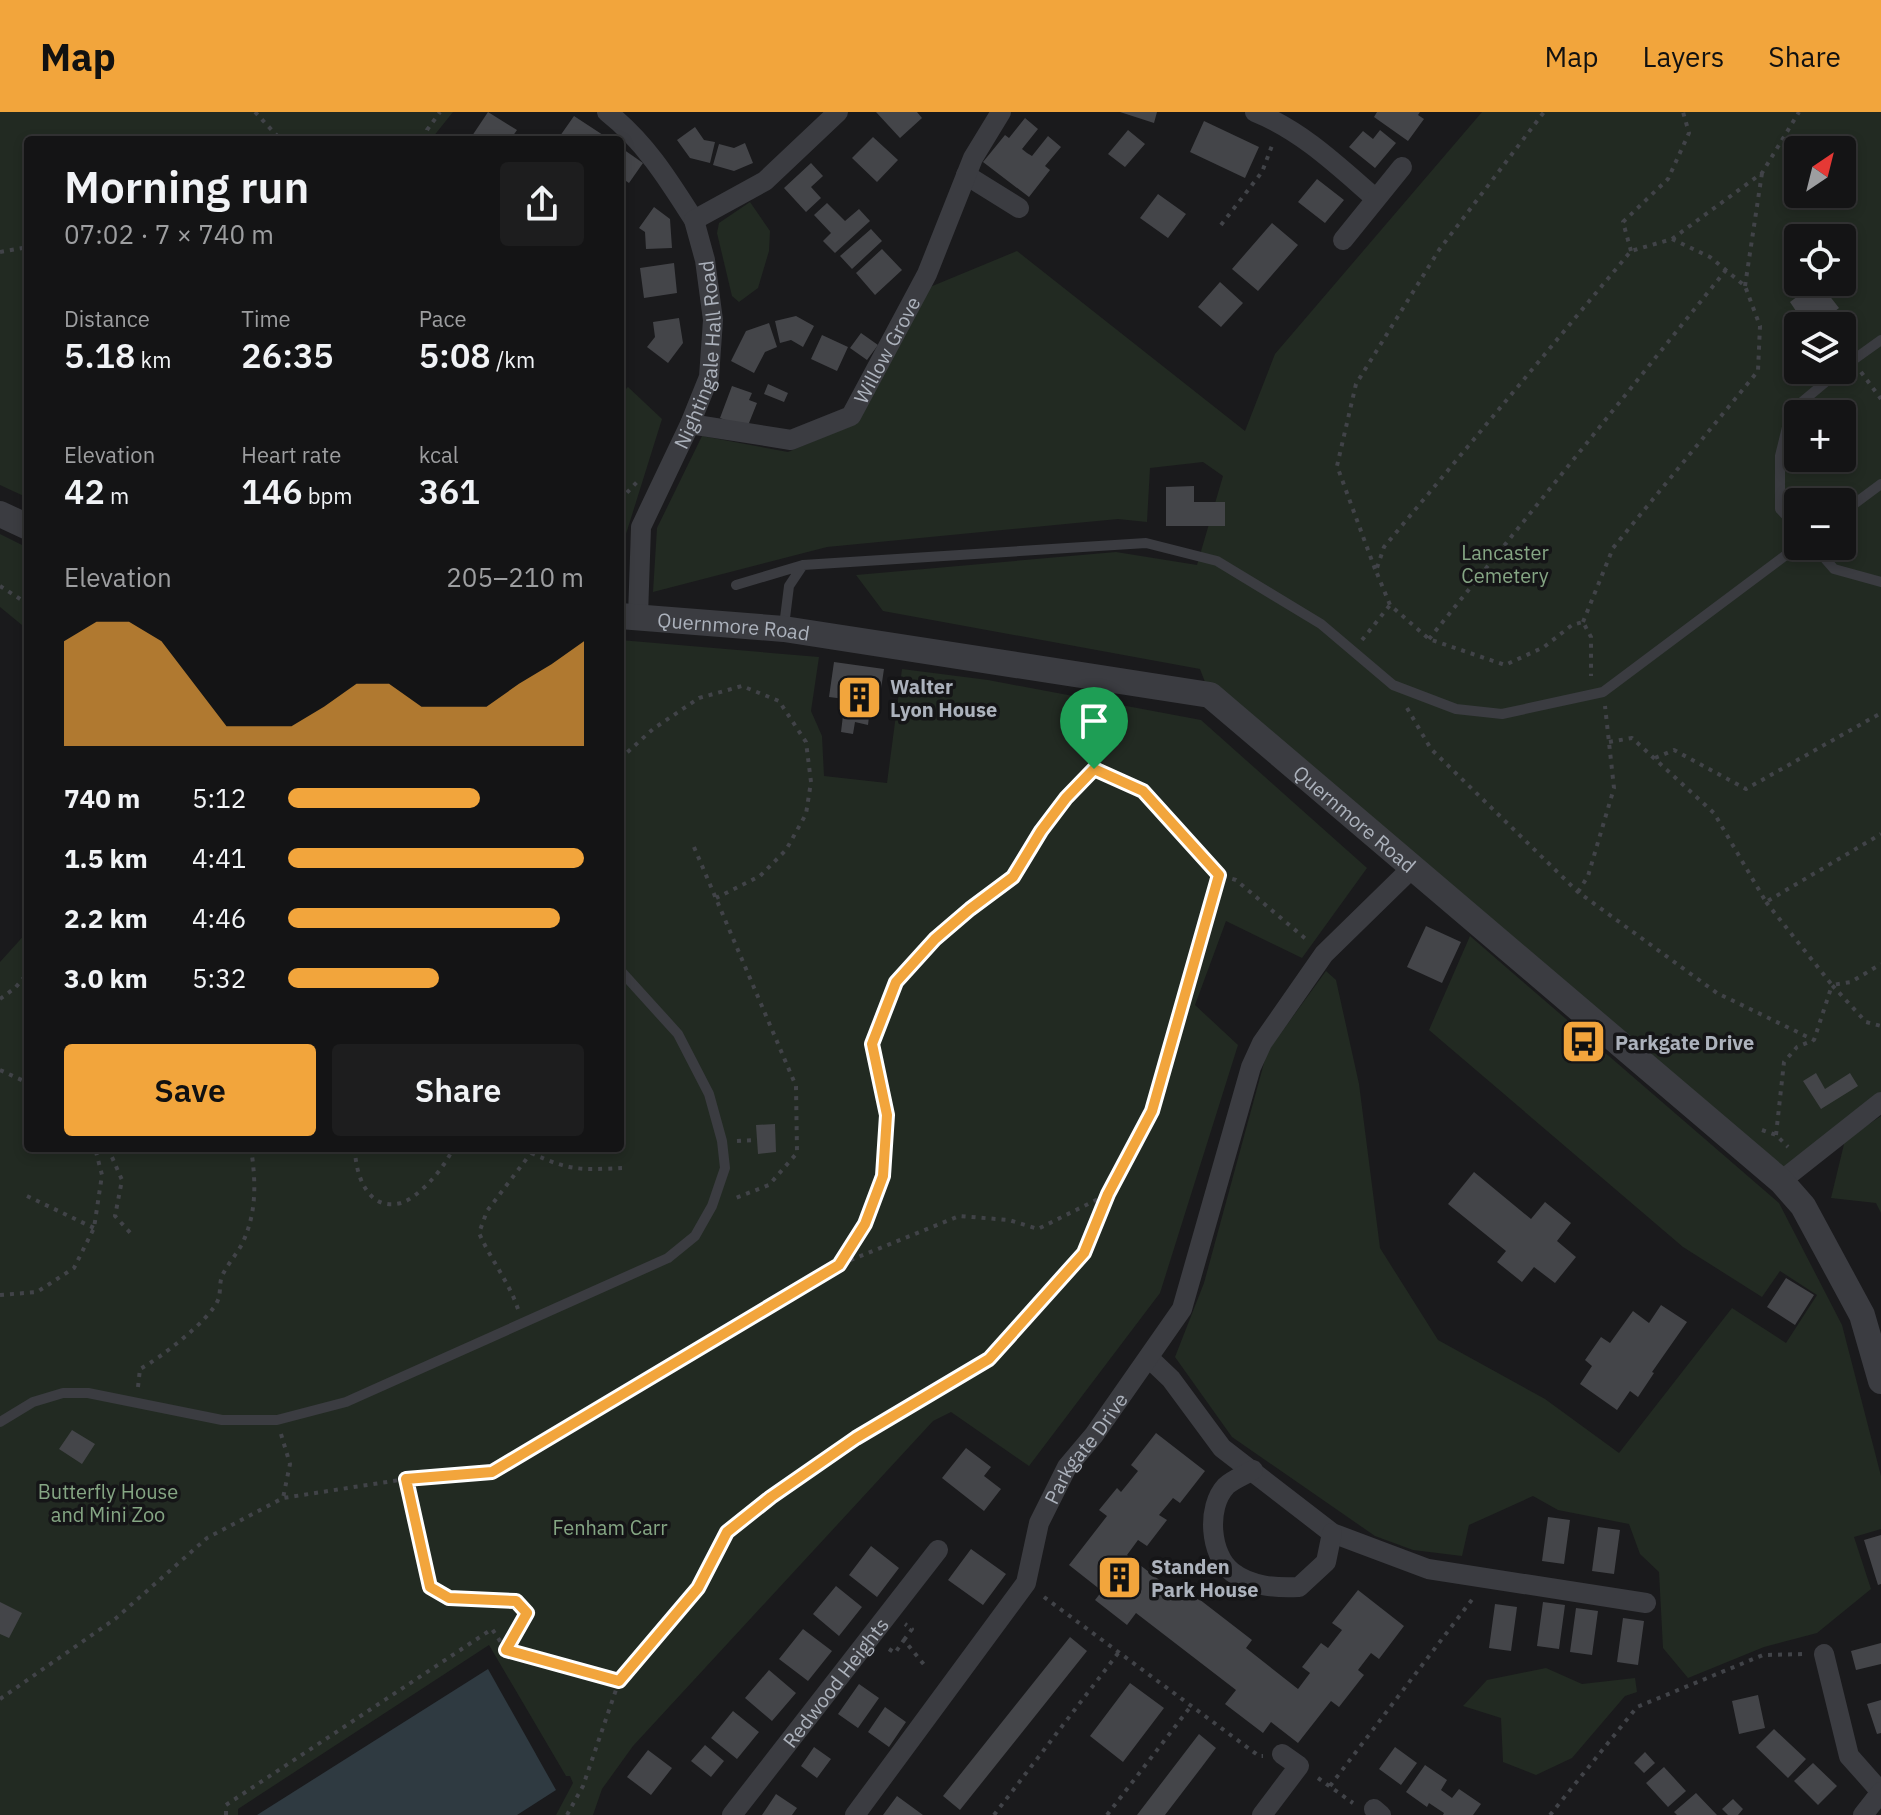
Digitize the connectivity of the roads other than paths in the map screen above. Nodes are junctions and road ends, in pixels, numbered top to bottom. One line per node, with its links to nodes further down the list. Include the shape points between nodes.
1 (607, 112): 9 (street, Nightingale Hall Road, via 659,164)
2 (838, 112): 9 (street, via 765,181)
3 (1001, 112): 6 (street, Willow Grove)
4 (1255, 112): 7 (street, via 1316,146)
5 (1402, 167): 7 (street)
6 (966, 175): 8 (street); 14 (street, Willow Grove, via 927,274 851,416 791,440)
7 (1375, 198): 10 (street)
8 (1019, 208)
9 (694, 220): 14 (street, Nightingale Hall Road, via 705,260 713,337 709,377)
10 (1343, 240)
11 (1881, 340): 12 (lane)
12 (1856, 358)
13 (1823, 384): 17 (lane, via 1791,411 1780,456)
14 (690, 424): 25 (street, Nightingale Hall Road, via 641,527)
15 (1881, 484): 16 (lane)
16 (1856, 503)
17 (1784, 513)
18 (0, 514): 19 (street)
19 (24, 525)
20 (1784, 556): 22 (lane, via 1603,692 1502,714 1456,709 1393,685 1321,624 1217,561 1146,543)
21 (1826, 560): 23 (lane, via 1834,569)
22 (803, 565): 24 (lane); 26 (lane, via 789,586)
23 (1881, 582)
24 (736, 585)
25 (629, 616): 26 (street, Quernmore Road)
26 (784, 629): 27 (street, Quernmore Road, via 1210,695)
27 (1412, 868): 30 (street, Quernmore Road); 31 (street, Parkgate Drive, via 1324,954 1262,1043 1182,1309)
28 (624, 974): 33 (lane, via 678,1034 709,1094 722,1141 725,1168 712,1206 695,1236 668,1258 346,1402 277,1420 222,1420 88,1393 63,1393 33,1402)
29 (1881, 1102): 30 (street)
30 (1781, 1181): 32 (street, Quernmore Road, via 1803,1206 1862,1315)
31 (1149, 1358): 34 (street, via 1222,1448); 42 (street, Parkgate Drive, via 1067,1467 1039,1523 1026,1583)
32 (1881, 1381)
33 (0, 1422)
34 (1253, 1470): 35 (street); 35 (street, via 1225,1487 1212,1516 1214,1544 1232,1572 1268,1588 1299,1587 1326,1562)
35 (1332, 1533): 37 (street, via 1428,1569)
36 (938, 1550): 41 (street, Redwood Heights)
37 (1646, 1603)
38 (1824, 1654): 40 (street, via 1849,1756)
39 (1282, 1754): 43 (street, via 1299,1766)
40 (1881, 1792): 44 (street)
41 (732, 1815)
42 (855, 1815)
43 (1262, 1815)
44 (1863, 1815)

